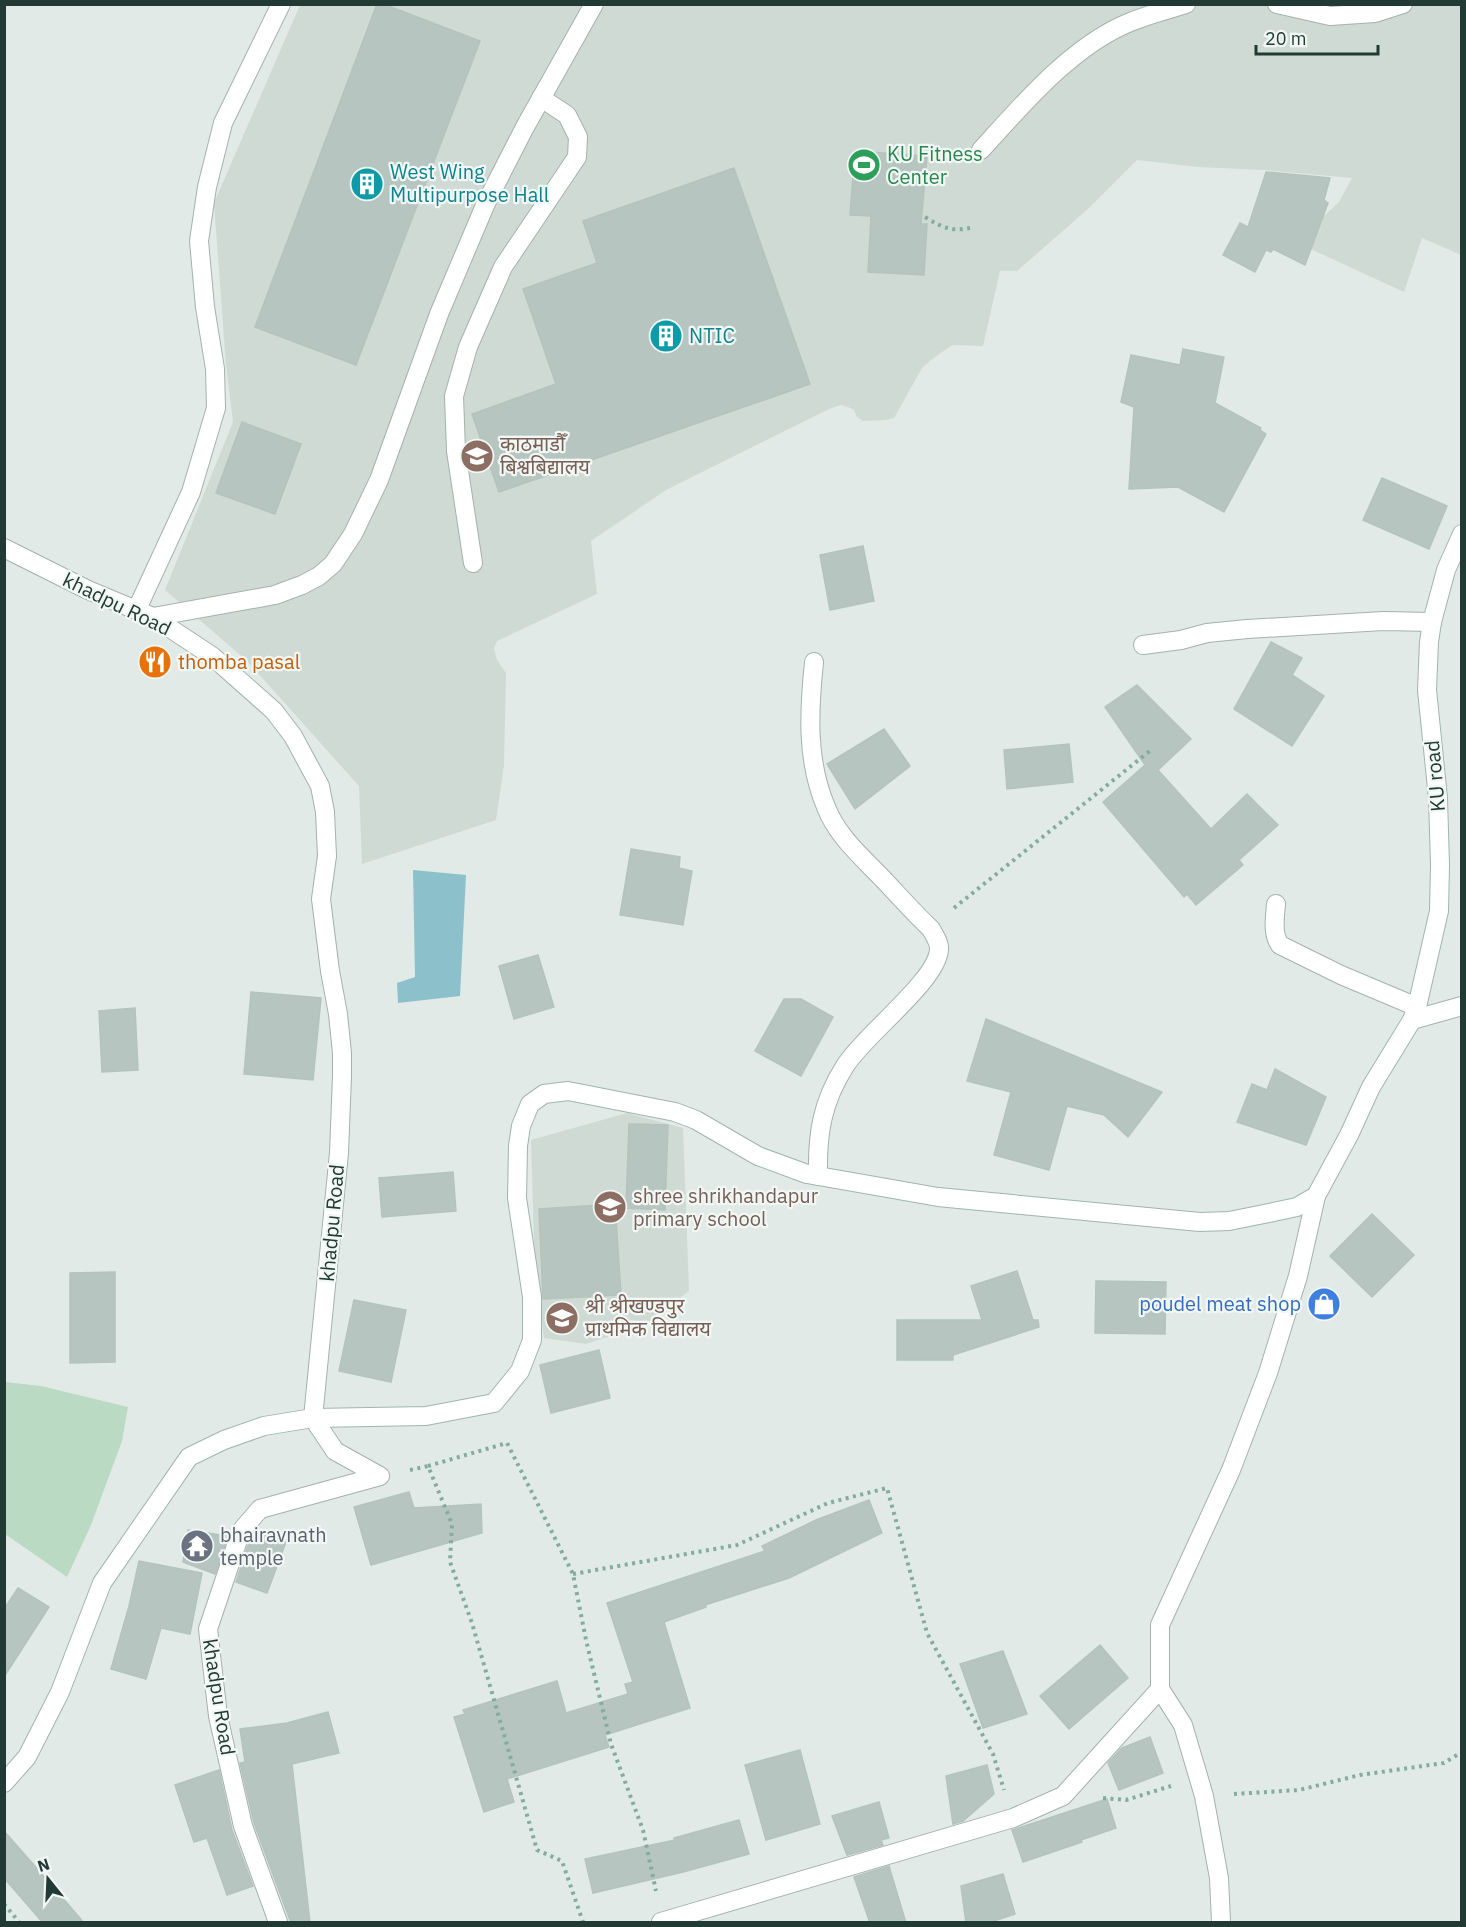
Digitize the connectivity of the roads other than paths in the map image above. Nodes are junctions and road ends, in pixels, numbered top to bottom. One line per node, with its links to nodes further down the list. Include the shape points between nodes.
1 (281, 4): 11 (street, via 223,123 207,187 200,241 216,408 191,492)
2 (594, 4): 6 (street)
3 (1186, 4): 7 (street, via 1128,23 1093,43 1040,86)
4 (1277, 4): 5 (street, via 1330,16 1374,13)
5 (1403, 4)
6 (541, 98): 10 (street, via 567,115 578,137 577,156 503,267 468,347 454,396 456,451); 11 (street, via 486,203 438,314 379,480 353,534 333,564 302,585 274,595)
7 (981, 150)
8 (1461, 534): 12 (street, KU road)
9 (4, 548): 11 (street, khadpu Road)
10 (473, 563)
11 (145, 613): 20 (street, khadpu Road, via 212,656 274,711 293,736 320,786 327,856 321,899 338,1014 342,1076 339,1153)
12 (1432, 622): 13 (street, via 1247,629); 17 (street, KU road, via 1427,690 1438,798 1439,911)
13 (1143, 645)
14 (814, 662): 18 (street, via 810,739 826,809 846,841 931,929 940,946 937,962 845,1065 828,1096 817,1148)
15 (1276, 904): 17 (street, via 1275,930 1280,945)
16 (1461, 1006): 17 (street)
17 (1415, 1013): 19 (street, KU road, via 1371,1087)
18 (818, 1176): 19 (street, via 938,1197 1200,1222 1269,1213); 20 (street, via 766,1159 675,1112 568,1091 544,1094 530,1104 518,1146 517,1198 532,1297 532,1340 520,1371 494,1403 426,1416)
19 (1316, 1196): 21 (street, KU road, via 1298,1276 1268,1373 1231,1470 1160,1625)
20 (314, 1418): 22 (street, via 264,1426 189,1457 102,1583 60,1692 27,1756); 24 (street, khadpu Road, via 335,1451 380,1476 260,1509 241,1531 208,1629 218,1716 243,1826)
21 (1160, 1689): 23 (street, via 1063,1796 1013,1818); 25 (street, via 1183,1725 1204,1796 1219,1878)
22 (4, 1783)
23 (662, 1922)
24 (278, 1923)
25 (1221, 1923)

